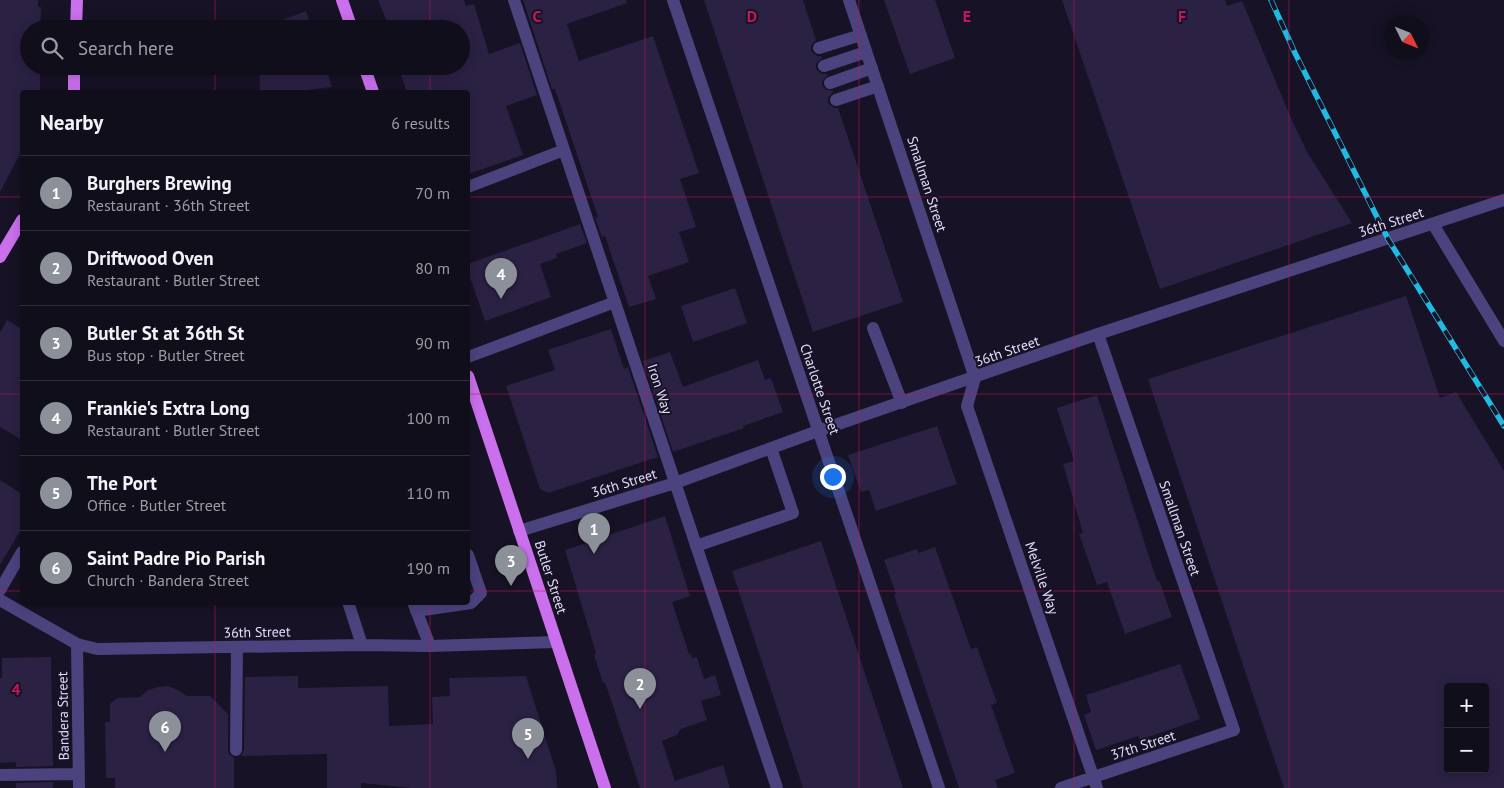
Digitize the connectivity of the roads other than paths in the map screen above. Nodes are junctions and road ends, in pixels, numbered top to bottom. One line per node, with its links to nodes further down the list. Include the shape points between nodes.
1 (77, 0): 6 (main road)
2 (342, 0): 7 (main road)
3 (514, 0): 20 (street, Iron Way)
4 (673, 0): 34 (street, Charlotte Street)
5 (849, 0): 8 (street, Smallman Street)
6 (76, 20)
7 (349, 20)
8 (861, 35): 9 (street); 10 (street, Smallman Street)
9 (818, 48)
10 (866, 52): 11 (street); 12 (street, Smallman Street)
11 (824, 66)
12 (872, 68): 15 (street); 16 (street, Smallman Street)
13 (74, 75): 17 (main road)
14 (367, 75): 18 (main road)
15 (830, 83)
16 (878, 86): 19 (street); 31 (street, Smallman Street)
17 (74, 90)
18 (372, 90)
19 (836, 100)
20 (564, 150): 21 (street); 26 (street, Iron Way)
21 (470, 186)
22 (1504, 200): 24 (street, 36th Street)
23 (20, 223): 25 (main road)
24 (1433, 224): 28 (street, 36th Street); 29 (street)
25 (0, 257)
26 (615, 302): 30 (street); 36 (street, Iron Way)
27 (873, 328): 33 (street)
28 (1098, 334): 31 (street, 36th Street); 52 (street, Smallman Street)
29 (1504, 341)
30 (470, 355)
31 (975, 378): 33 (street, 36th Street); 56 (street, Melville Way, via 967,406)
32 (470, 382): 37 (main road, Butler Street)
33 (902, 402): 34 (street, 36th Street)
34 (818, 431): 35 (street, 36th Street); 60 (street, Charlotte Street)
35 (771, 448): 36 (street, 36th Street); 38 (street, via 793,513)
36 (675, 483): 37 (street, 36th Street); 38 (street, Iron Way)
37 (519, 531): 47 (main road, Butler Street)
38 (696, 546): 59 (street, Iron Way)
39 (20, 555): 41 (street)
40 (470, 560): 43 (street, via 482,592)
41 (0, 590)
42 (0, 600): 48 (street, 36th Street)
43 (470, 603)
44 (349, 605): 49 (street)
45 (442, 605): 46 (street)
46 (414, 607): 50 (street)
47 (556, 642): 50 (street, 36th Street); 58 (main road, Butler Street)
48 (77, 644): 51 (street, 36th Street, via 97,649); 54 (street, Bandera Street)
49 (362, 645): 50 (street, 36th Street); 51 (street, 36th Street)
50 (430, 646)
51 (237, 647): 53 (street)
52 (1234, 730): 56 (street, 37th Street)
53 (236, 750)
54 (79, 774): 55 (street); 57 (street, Bandera Street)
55 (0, 775)
56 (1095, 783): 61 (street, 37th Street)
57 (79, 788)
58 (605, 788)
59 (777, 788)
60 (939, 788)
61 (1061, 788)

